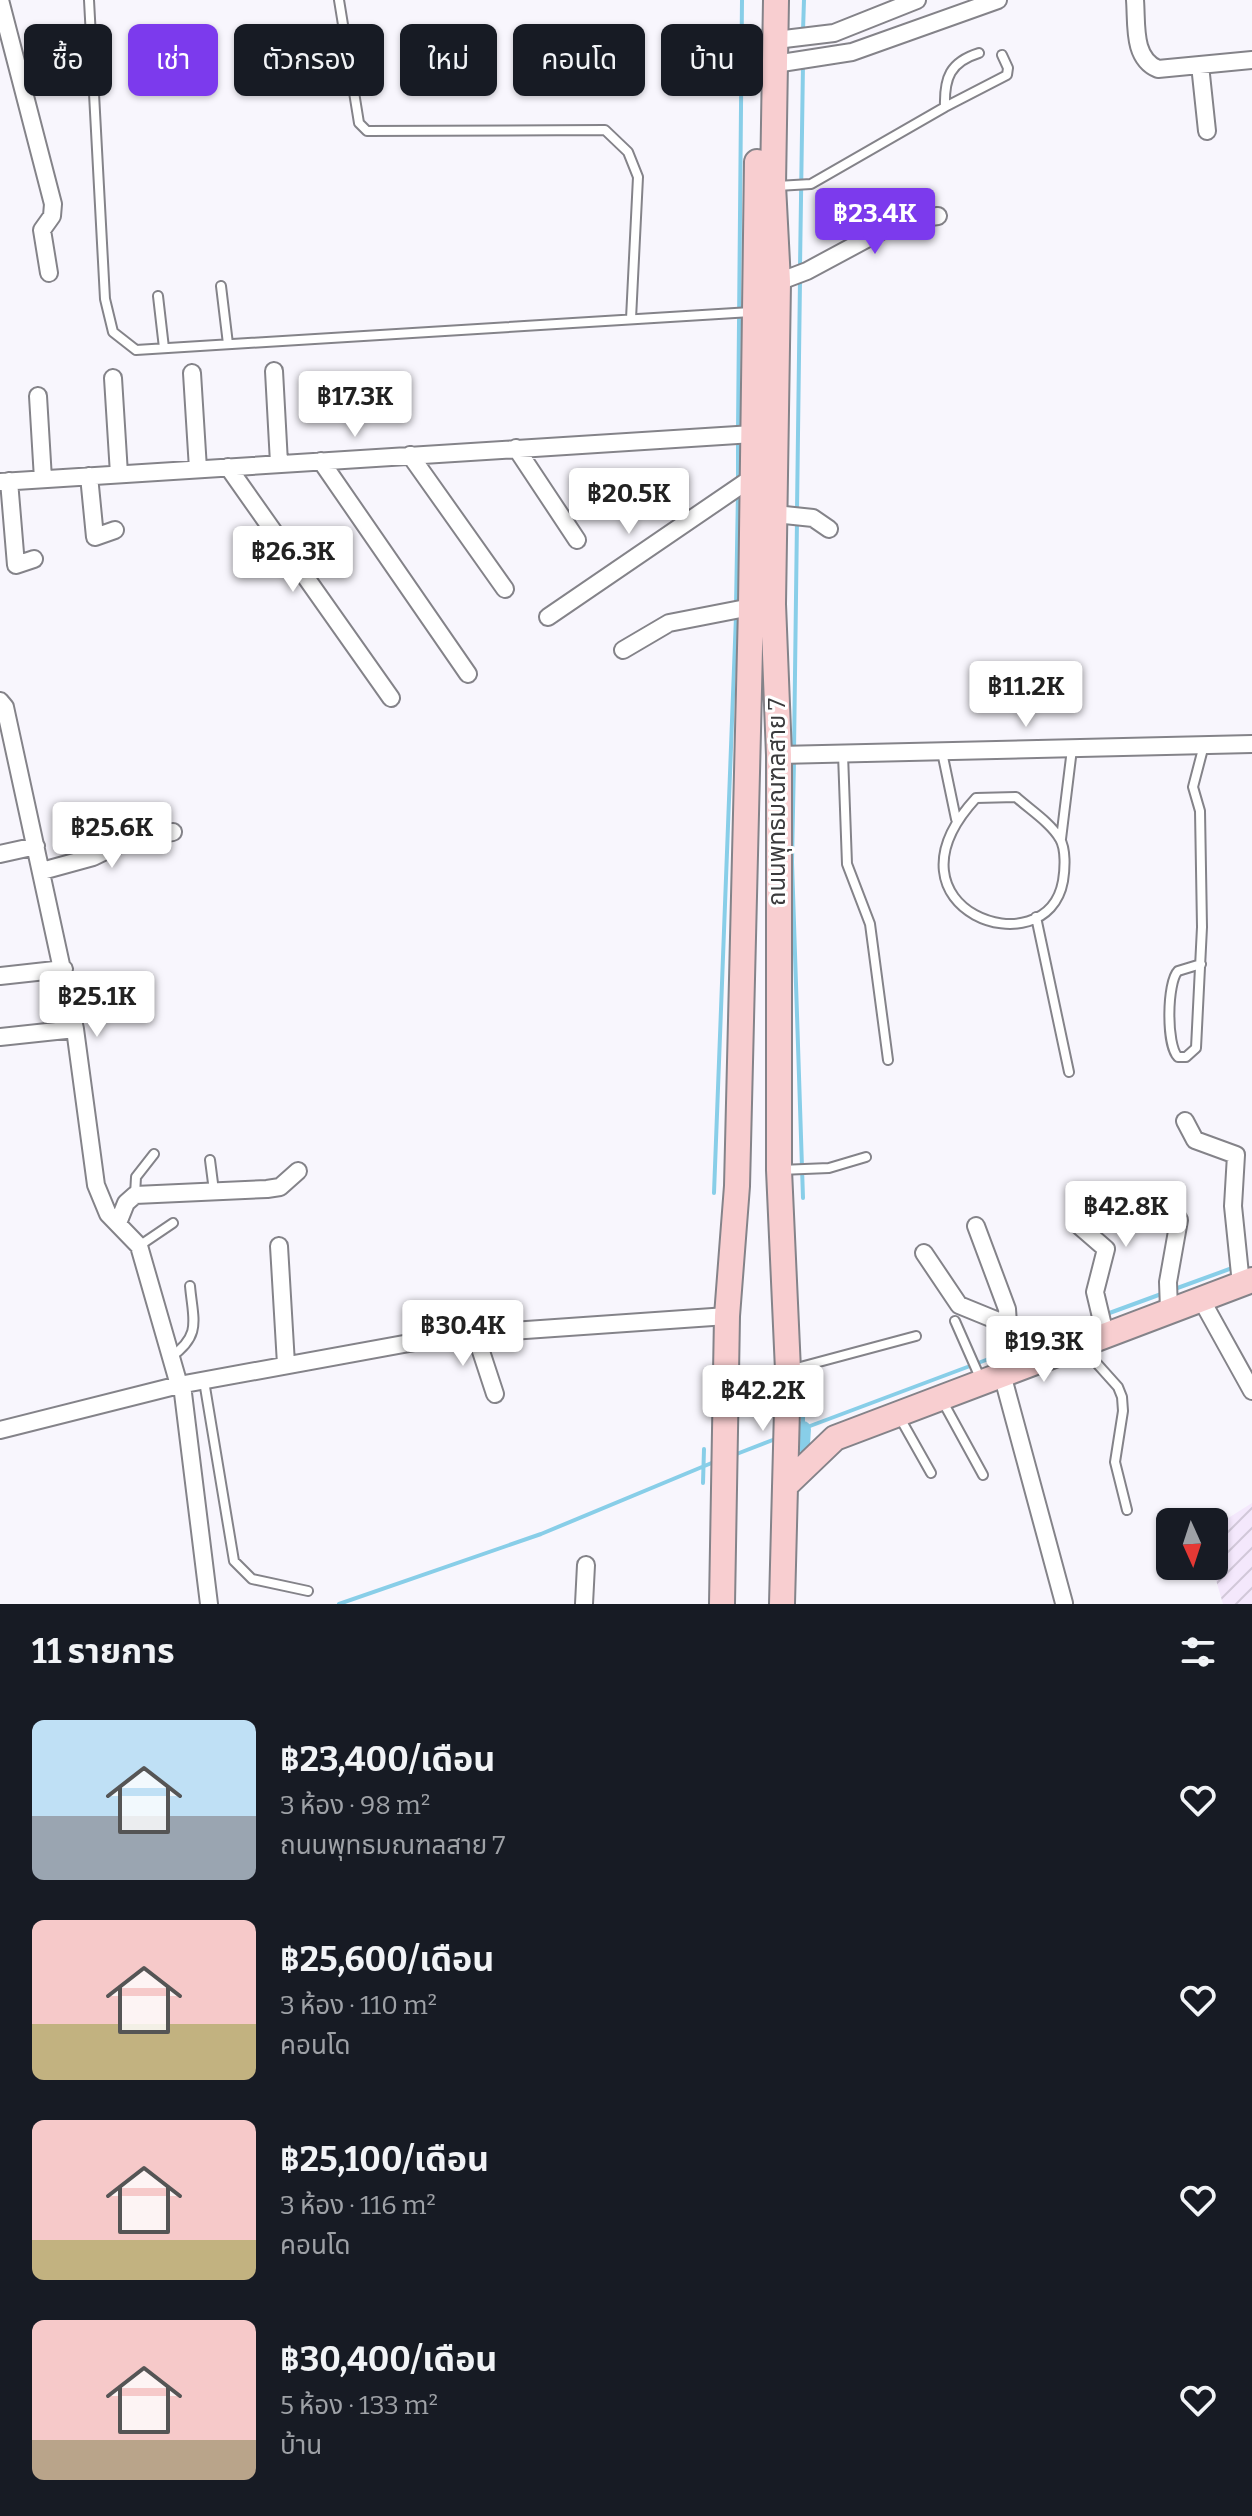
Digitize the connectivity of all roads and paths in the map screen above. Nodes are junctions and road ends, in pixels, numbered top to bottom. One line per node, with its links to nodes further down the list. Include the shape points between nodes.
1 (0, 0): 20 (street, via 53,204 42,230)
2 (89, 0): 27 (lane, via 105,299 113,332 128,346)
3 (339, 0): 25 (lane, via 359,123 367,131 605,130 628,152 638,177)
4 (759, 0): 24 (main road, ถนนพุทธมณฑลสาย 7)
5 (776, 0): 11 (main road, ถนนพุทธมณฑลสาย 7)
6 (917, 0): 9 (street)
7 (998, 0): 10 (street)
8 (1135, 0): 15 (street, via 1139,50 1147,64 1158,69)
9 (870, 20): 10 (street); 11 (street)
10 (879, 44): 11 (street, via 832,58)
11 (786, 52): 18 (main road, ถนนพุทธมณฑลสาย 7)
12 (979, 53): 16 (lane, via 949,71)
13 (1002, 55): 16 (lane, via 1007,75)
14 (1252, 60): 15 (street)
15 (1200, 65): 17 (street)
16 (945, 107): 18 (lane, via 811,184)
17 (1207, 131)
18 (780, 186): 21 (main road, ถนนพุทธมณฑลสาย 7)
19 (938, 216): 21 (street, via 900,221)
20 (49, 273)
21 (792, 276): 44 (main road, ถนนพุทธมณฑลสาย 7)
22 (221, 286): 26 (lane)
23 (158, 296): 27 (lane)
24 (753, 312): 25 (lane); 32 (main road, ถนนพุทธมณฑลสาย 7)
25 (631, 319): 26 (lane)
26 (228, 344): 27 (lane)
27 (164, 348)
28 (274, 371): 36 (street)
29 (192, 373): 38 (street)
30 (113, 378): 39 (street)
31 (38, 396): 41 (street)
32 (751, 434): 33 (street); 43 (main road, ถนนพุทธมณฑลสาย 7)
33 (516, 448): 34 (street); 47 (street)
34 (410, 455): 35 (street); 49 (street)
35 (321, 461): 36 (street); 53 (street)
36 (279, 463): 37 (street)
37 (228, 467): 38 (street); 54 (street)
38 (198, 469): 39 (street)
39 (119, 474): 40 (street)
40 (89, 476): 41 (street); 46 (street, via 95,537)
41 (43, 479): 42 (street)
42 (5, 482): 48 (street, via 16,565)
43 (743, 482): 50 (main road, ถนนพุทธมณฑลสาย 7); 51 (street)
44 (782, 515): 45 (street, via 813,518); 61 (main road, ถนนพุทธมณฑลสาย 7, via 773,604)
45 (829, 529)
46 (115, 530)
47 (577, 540)
48 (34, 559)
49 (505, 589)
50 (741, 609): 52 (street, via 669,623); 96 (main road, ถนนพุทธมณฑลสาย 7, via 737,1186)
51 (548, 617)
52 (623, 650)
53 (468, 674)
54 (391, 698)
55 (0, 701): 65 (street)
56 (1252, 744): 57 (street)
57 (1204, 745): 58 (street); 69 (lane, via 1193,787 1200,811)
58 (1072, 748): 59 (street); 64 (lane)
59 (942, 751): 60 (street); 62 (lane)
60 (843, 753): 61 (street); 74 (lane, via 847,864 870,924)
61 (788, 754): 80 (main road, ถนนพุทธมณฑลสาย 7)
62 (956, 819): 64 (lane, via 976,798 1016,797); 68 (lane, via 945,877 952,897 963,910 999,924)
63 (173, 832): 67 (street, via 128,840 93,857)
64 (1061, 839): 68 (lane, via 1061,890)
65 (36, 846): 66 (street); 67 (street)
66 (0, 854)
67 (42, 871): 70 (street)
68 (1036, 917): 75 (lane)
69 (1201, 964): 69 (lane, via 1178,971 1171,982 1171,1044 1178,1057 1196,1048)
70 (64, 969): 71 (street); 72 (street)
71 (0, 976)
72 (75, 1029): 73 (street); 85 (street, via 96,1185 103,1206)
73 (0, 1037)
74 (888, 1060)
75 (1069, 1072)
76 (1185, 1121): 92 (street, via 1195,1140 1236,1155 1236,1257)
77 (154, 1154): 83 (lane, via 136,1177)
78 (866, 1157): 80 (lane, via 846,1165)
79 (210, 1160): 82 (lane)
80 (779, 1170): 106 (main road, ถนนพุทธมณฑลสาย 7)
81 (298, 1171): 82 (street, via 280,1187)
82 (214, 1191): 83 (street)
83 (135, 1195): 85 (street)
84 (1157, 1204): 94 (street, via 1173,1210 1179,1220)
85 (118, 1223): 89 (street)
86 (173, 1223): 89 (lane)
87 (1076, 1223): 98 (street, via 1106,1249 1095,1292)
88 (976, 1226): 99 (street, via 1007,1309)
89 (139, 1246): 103 (street)
90 (279, 1246): 104 (street)
91 (924, 1253): 99 (street, via 959,1305)
92 (1244, 1279): 95 (main road)
93 (190, 1286): 103 (lane, via 194,1332 187,1346)
94 (1168, 1296): 95 (main road); 98 (main road)
95 (1201, 1299): 109 (street)
96 (727, 1316): 100 (street); 123 (main road, ถนนพุทธมณฑลสาย 7)
97 (955, 1321): 105 (lane, via 971,1354)
98 (1103, 1330): 102 (main road)
99 (1009, 1332): 105 (street)
100 (475, 1333): 104 (street); 110 (street)
101 (916, 1336): 106 (lane)
102 (1080, 1344): 105 (main road); 117 (lane, via 1122,1397 1115,1462)
103 (171, 1357): 108 (street)
104 (286, 1364): 107 (street)
105 (999, 1369): 111 (main road); 120 (street)
106 (788, 1370): 114 (main road, ถนนพุทธมณฑลสาย 7, via 788,1414)
107 (204, 1381): 108 (street); 119 (lane, via 234,1561 252,1579)
108 (180, 1385): 113 (street); 121 (street)
109 (1252, 1391)
110 (495, 1394)
111 (940, 1397): 112 (main road); 116 (lane)
112 (897, 1414): 114 (main road, via 835,1438); 115 (lane)
113 (0, 1430)
114 (797, 1468): 124 (main road, ถนนพุทธมณฑลสาย 7)
115 (931, 1473)
116 (983, 1475)
117 (1127, 1510)
118 (586, 1565): 122 (street)
119 (308, 1591)
120 (1064, 1603)
121 (209, 1604)
122 (584, 1604)
123 (722, 1604)
124 (782, 1604)

